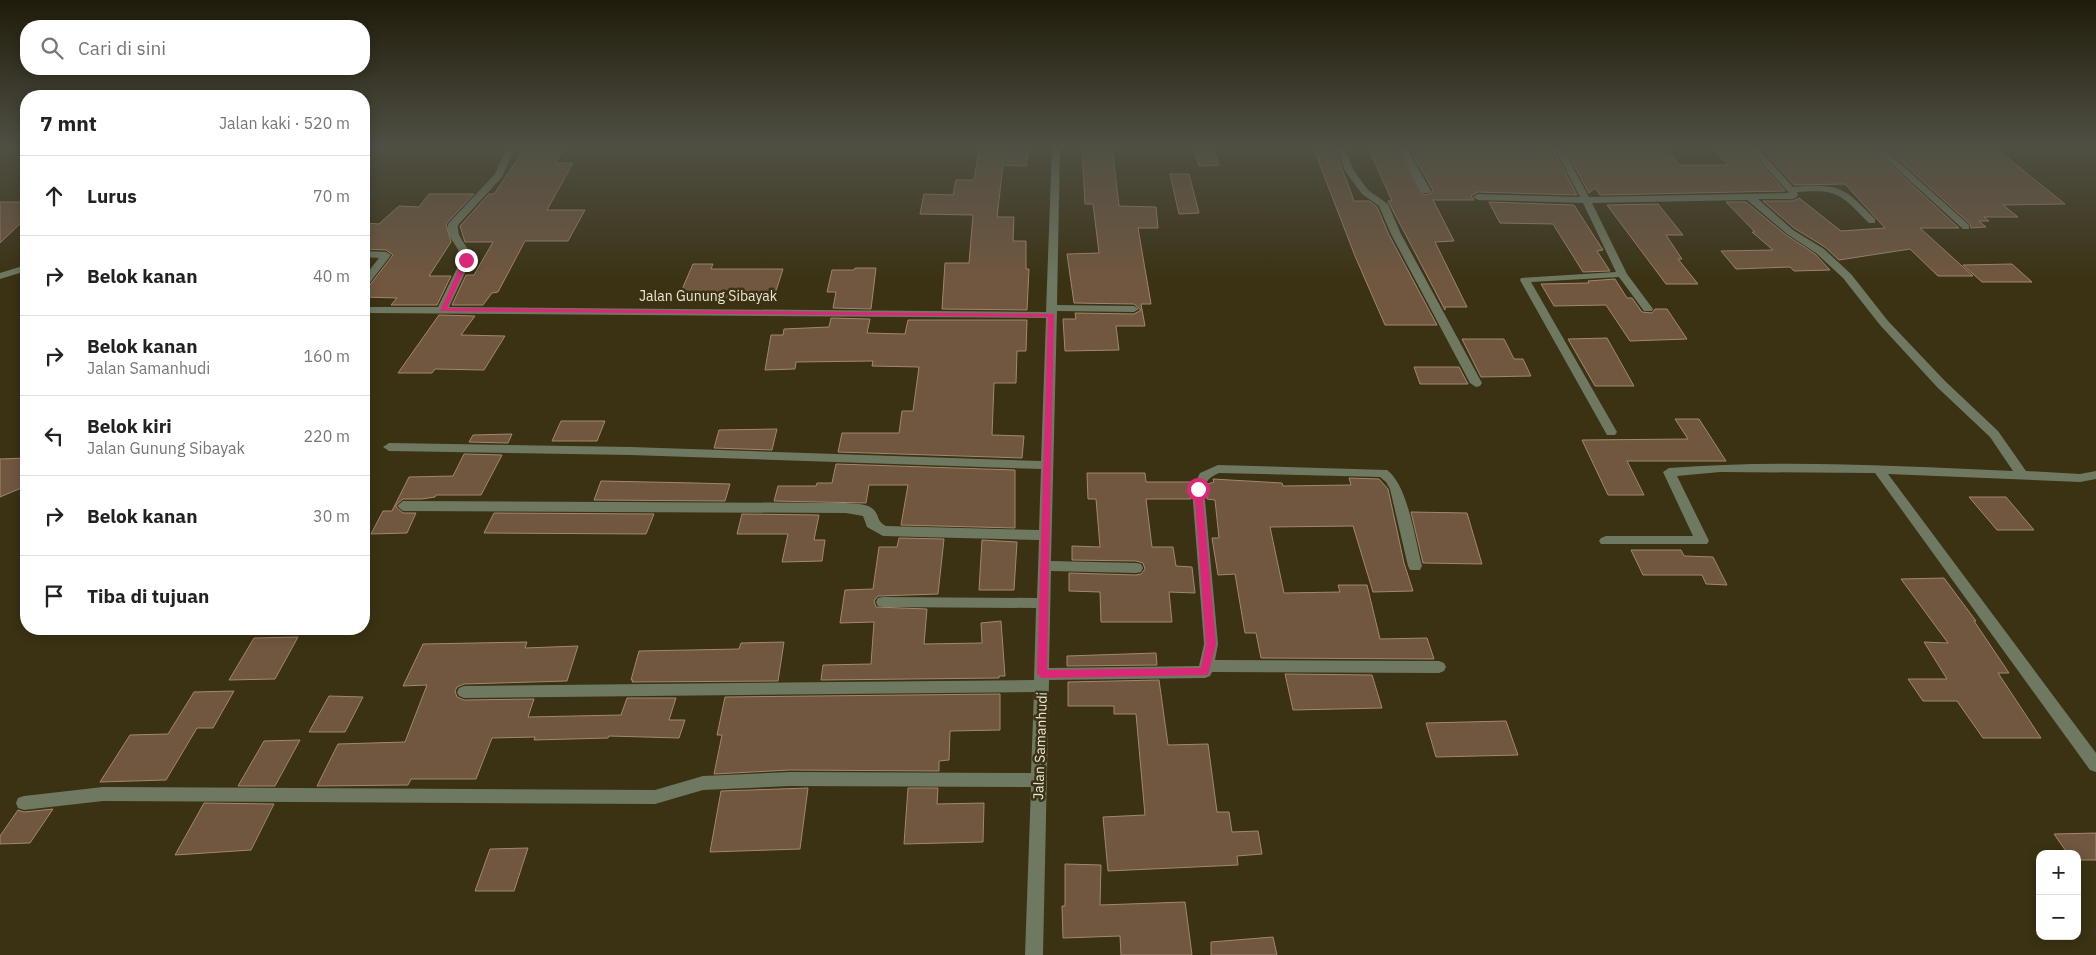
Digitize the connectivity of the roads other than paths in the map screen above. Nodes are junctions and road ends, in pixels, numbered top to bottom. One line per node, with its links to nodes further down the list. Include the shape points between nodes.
1 (485, 192): 21 (street, via 453,224 455,241 466,253 466,260)
2 (1055, 192): 22 (street, Jalan Samanhudi)
3 (1365, 192): 23 (street, via 1383,204)
4 (1582, 192): 10 (street)
5 (1792, 192): 9 (street, via 1794,194 1788,198)
6 (1841, 192): 11 (street)
7 (1927, 192): 12 (street)
8 (1478, 198): 10 (street)
9 (1750, 198): 10 (street); 28 (street, via 1790,232 1820,251 1847,276 1884,323 1994,434)
10 (1586, 200): 15 (street)
11 (1872, 221)
12 (1966, 227)
13 (370, 254): 16 (street, via 386,255)
14 (20, 270): 17 (street)
15 (1622, 274): 19 (street); 24 (street, via 1598,279 1525,280)
16 (370, 275)
17 (0, 276)
18 (1134, 308): 22 (street, Jalan Gunung Sibayak)
19 (1648, 309)
20 (370, 310): 21 (street, Jalan Gunung Sibayak)
21 (442, 310): 22 (street, Jalan Gunung Sibayak)
22 (1052, 312): 26 (street, Jalan Samanhudi)
23 (1476, 383)
24 (1612, 432)
25 (389, 447): 26 (street, via 632,451)
26 (1048, 465): 31 (street, Jalan Samanhudi)
27 (1878, 469): 28 (street); 32 (street, via 1720,468 1669,472 1702,541); 42 (street)
28 (2022, 475): 29 (street, via 2080,478)
29 (2096, 475)
30 (403, 506): 31 (street, via 846,508 869,513 872,524 883,531)
31 (1046, 534): 33 (street, Jalan Samanhudi)
32 (1606, 541)
33 (1045, 566): 35 (street); 37 (street, Jalan Samanhudi)
34 (1414, 566): 38 (street, via 1396,489 1383,473 1233,468 1206,473 1198,489 1211,644)
35 (1136, 568)
36 (883, 602): 37 (street)
37 (1043, 603): 40 (street, Jalan Samanhudi)
38 (1208, 666): 39 (street); 40 (street, via 1205,672 1198,673)
39 (1439, 668)
40 (1041, 680): 41 (street); 43 (street, Jalan Samanhudi)
41 (464, 692)
42 (2096, 765)
43 (1039, 780): 44 (street, via 703,782 654,797 103,794); 45 (street, Jalan Samanhudi)
44 (24, 803)
45 (1034, 955)

